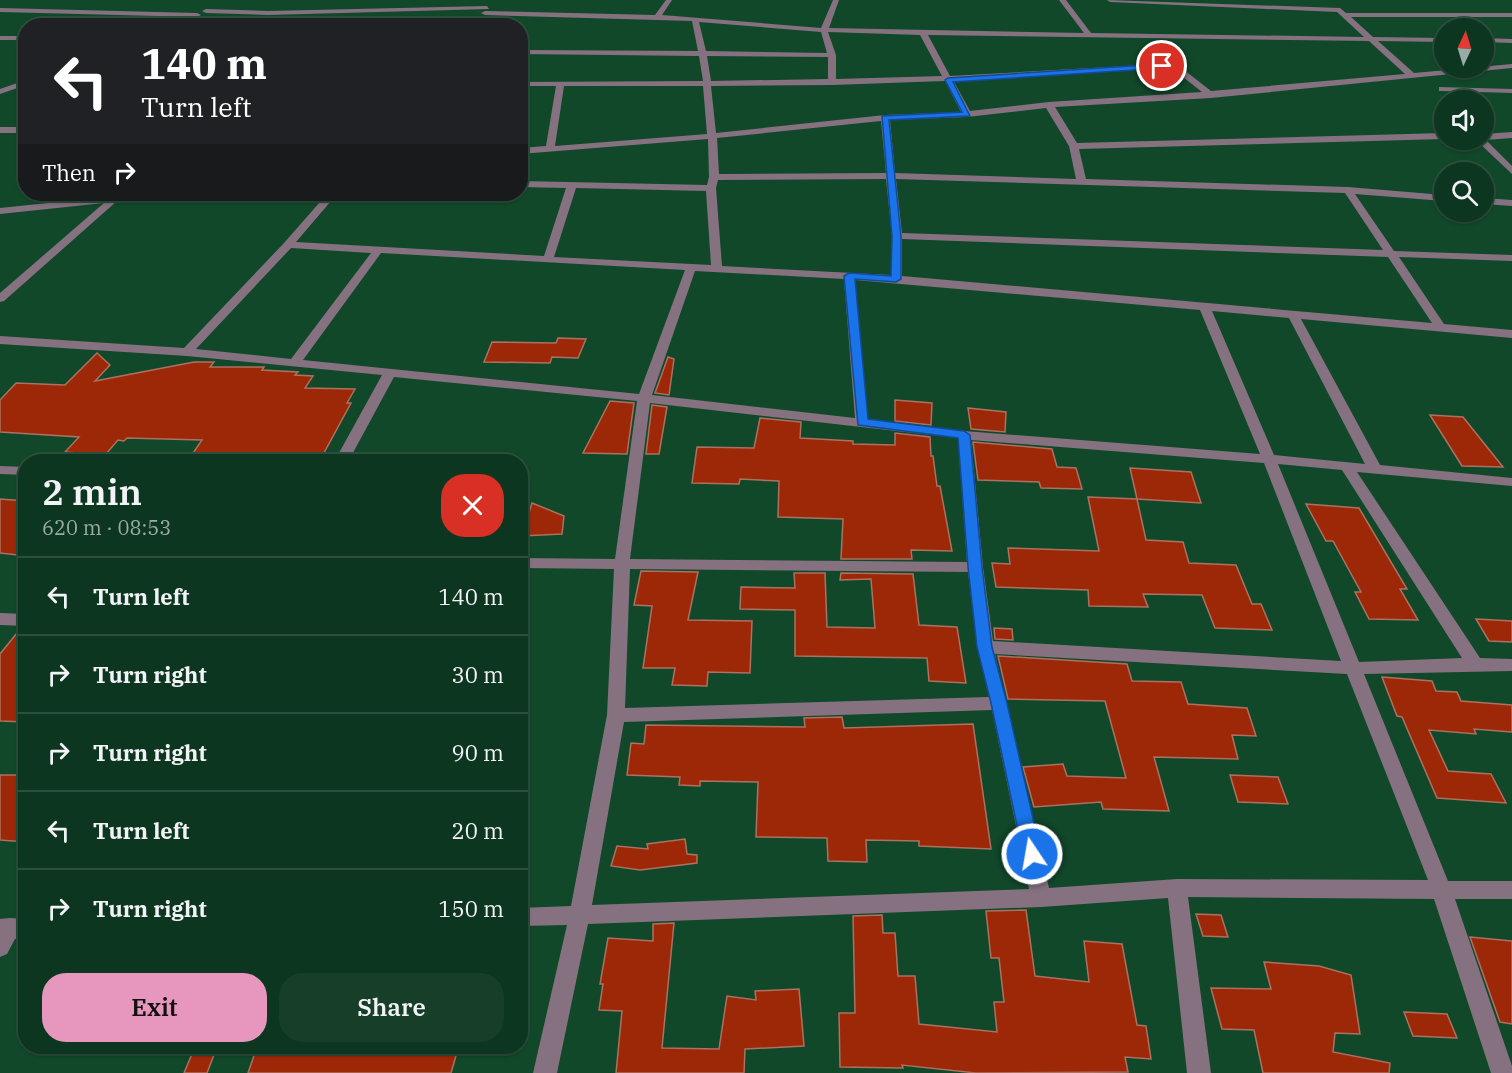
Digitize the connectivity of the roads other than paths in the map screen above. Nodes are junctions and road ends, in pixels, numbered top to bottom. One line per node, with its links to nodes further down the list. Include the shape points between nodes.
1 (491, 0): 11 (street)
2 (669, 0): 16 (street)
3 (836, 0): 18 (street)
4 (1062, 0): 20 (street)
5 (1110, 0): 7 (street)
6 (1332, 0): 12 (street)
7 (1160, 2): 12 (street)
8 (229, 4): 10 (street)
9 (0, 10): 13 (street)
10 (206, 11): 11 (street); 13 (street)
11 (484, 13): 16 (street)
12 (1342, 13): 14 (street); 23 (street)
13 (197, 15): 15 (street)
14 (1512, 15)
15 (188, 18)
16 (657, 18): 17 (street)
17 (695, 19): 18 (street); 28 (street)
18 (824, 30): 19 (street); 29 (street)
19 (923, 33): 20 (street); 33 (street)
20 (1089, 35): 23 (street)
21 (0, 38): 22 (street)
22 (18, 38)
23 (1371, 39): 24 (street); 32 (street)
24 (1434, 40)
25 (1494, 40): 26 (street)
26 (1512, 41)
27 (528, 52): 28 (street)
28 (704, 55): 29 (street); 38 (street)
29 (832, 55): 34 (street)
30 (1512, 66): 31 (street)
31 (1429, 75): 32 (street); 39 (street)
32 (1412, 76): 42 (street)
33 (948, 80): 34 (street); 42 (street, via 1162,66 1176,68); 44 (street)
34 (832, 83): 38 (street)
35 (528, 84): 36 (street)
36 (560, 84): 38 (street); 53 (street)
37 (18, 85): 41 (street)
38 (708, 85): 49 (street)
39 (1442, 89): 40 (street)
40 (1512, 91)
41 (0, 92)
42 (1211, 95): 43 (street)
43 (1049, 105): 44 (street); 52 (street)
44 (967, 114): 45 (street)
45 (885, 118): 49 (street); 57 (street)
46 (0, 130): 47 (street)
47 (18, 130)
48 (1512, 135): 51 (street)
49 (712, 136): 53 (street); 58 (street)
50 (1434, 136): 52 (street)
51 (1494, 137)
52 (1074, 146): 59 (street)
53 (550, 149): 54 (street)
54 (528, 150)
55 (1493, 150): 56 (street)
56 (1512, 171)
57 (892, 176): 58 (street); 59 (street); 71 (street)
58 (714, 177): 62 (street)
59 (1082, 183): 63 (street)
60 (528, 184): 61 (street)
61 (572, 185): 62 (street); 76 (street)
62 (711, 188): 78 (street)
63 (1348, 190): 64 (street); 74 (street)
64 (1434, 197)
65 (77, 201): 70 (street)
66 (110, 201): 81 (street)
67 (326, 201): 72 (street)
68 (1494, 202): 69 (street)
69 (1512, 204)
70 (0, 211)
71 (897, 236): 74 (street); 80 (street)
72 (288, 245): 73 (street); 87 (street)
73 (377, 252): 76 (street); 88 (street)
74 (1390, 254): 75 (street); 84 (street)
75 (1512, 258)
76 (548, 260): 77 (street)
77 (691, 268): 78 (street); 90 (street)
78 (717, 269): 79 (street)
79 (849, 276): 80 (street); 91 (street)
80 (896, 279): 82 (street)
81 (0, 299)
82 (1204, 306): 83 (street); 94 (street)
83 (1293, 315): 84 (street); 96 (street)
84 (1441, 328): 85 (street)
85 (1512, 334)
86 (0, 340): 87 (street)
87 (187, 352): 88 (street)
88 (294, 363): 89 (street)
89 (390, 373): 90 (street); 93 (street)
90 (644, 398): 91 (street); 101 (street)
91 (862, 422): 92 (street)
92 (964, 435): 94 (street); 102 (street)
93 (344, 454)
94 (1269, 459): 95 (street); 108 (street)
95 (1346, 466): 96 (street); 106 (street)
96 (1375, 469): 99 (street)
97 (0, 470): 98 (street)
98 (18, 471)
99 (1512, 482)
100 (528, 564): 101 (street)
101 (622, 565): 102 (street); 110 (street)
102 (975, 567): 105 (street)
103 (0, 619): 104 (street)
104 (18, 620)
105 (985, 647): 108 (street); 109 (street)
106 (1475, 664): 107 (street); 108 (street)
107 (1512, 665)
108 (1353, 668): 113 (street)
109 (999, 703): 110 (street); 114 (street)
110 (616, 715): 115 (street)
111 (1177, 888): 113 (street); 114 (street); 121 (street)
112 (1512, 890): 113 (street)
113 (1442, 891): 119 (street)
114 (1041, 898): 115 (street)
115 (580, 915): 116 (street); 120 (street)
116 (528, 917)
117 (12, 929): 118 (street)
118 (0, 947)
119 (1506, 1071)
120 (545, 1073)
121 (1199, 1073)

